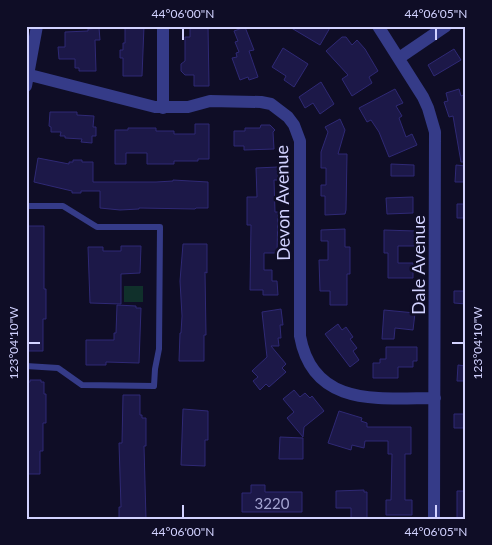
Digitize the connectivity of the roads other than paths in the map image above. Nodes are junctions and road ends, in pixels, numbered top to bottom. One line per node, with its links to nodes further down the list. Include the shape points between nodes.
1 (37, 26): 6 (street)
2 (163, 26): 7 (street)
3 (378, 26): 5 (street, Dale Avenue)
4 (446, 26): 5 (street)
5 (399, 58): 10 (street, Dale Avenue, via 426,102 435,132)
6 (27, 78): 7 (street, Devon Avenue)
7 (163, 108): 10 (street, Devon Avenue, via 188,108 210,101 253,101 271,104 288,117 300,141 300,336 307,358 321,379 352,395 364,398)
8 (26, 206): 9 (lane, via 63,206 97,227 160,227 159,349 154,386 82,385 58,368)
9 (26, 366)
10 (435, 398): 11 (street, Dale Avenue)
11 (434, 519)

